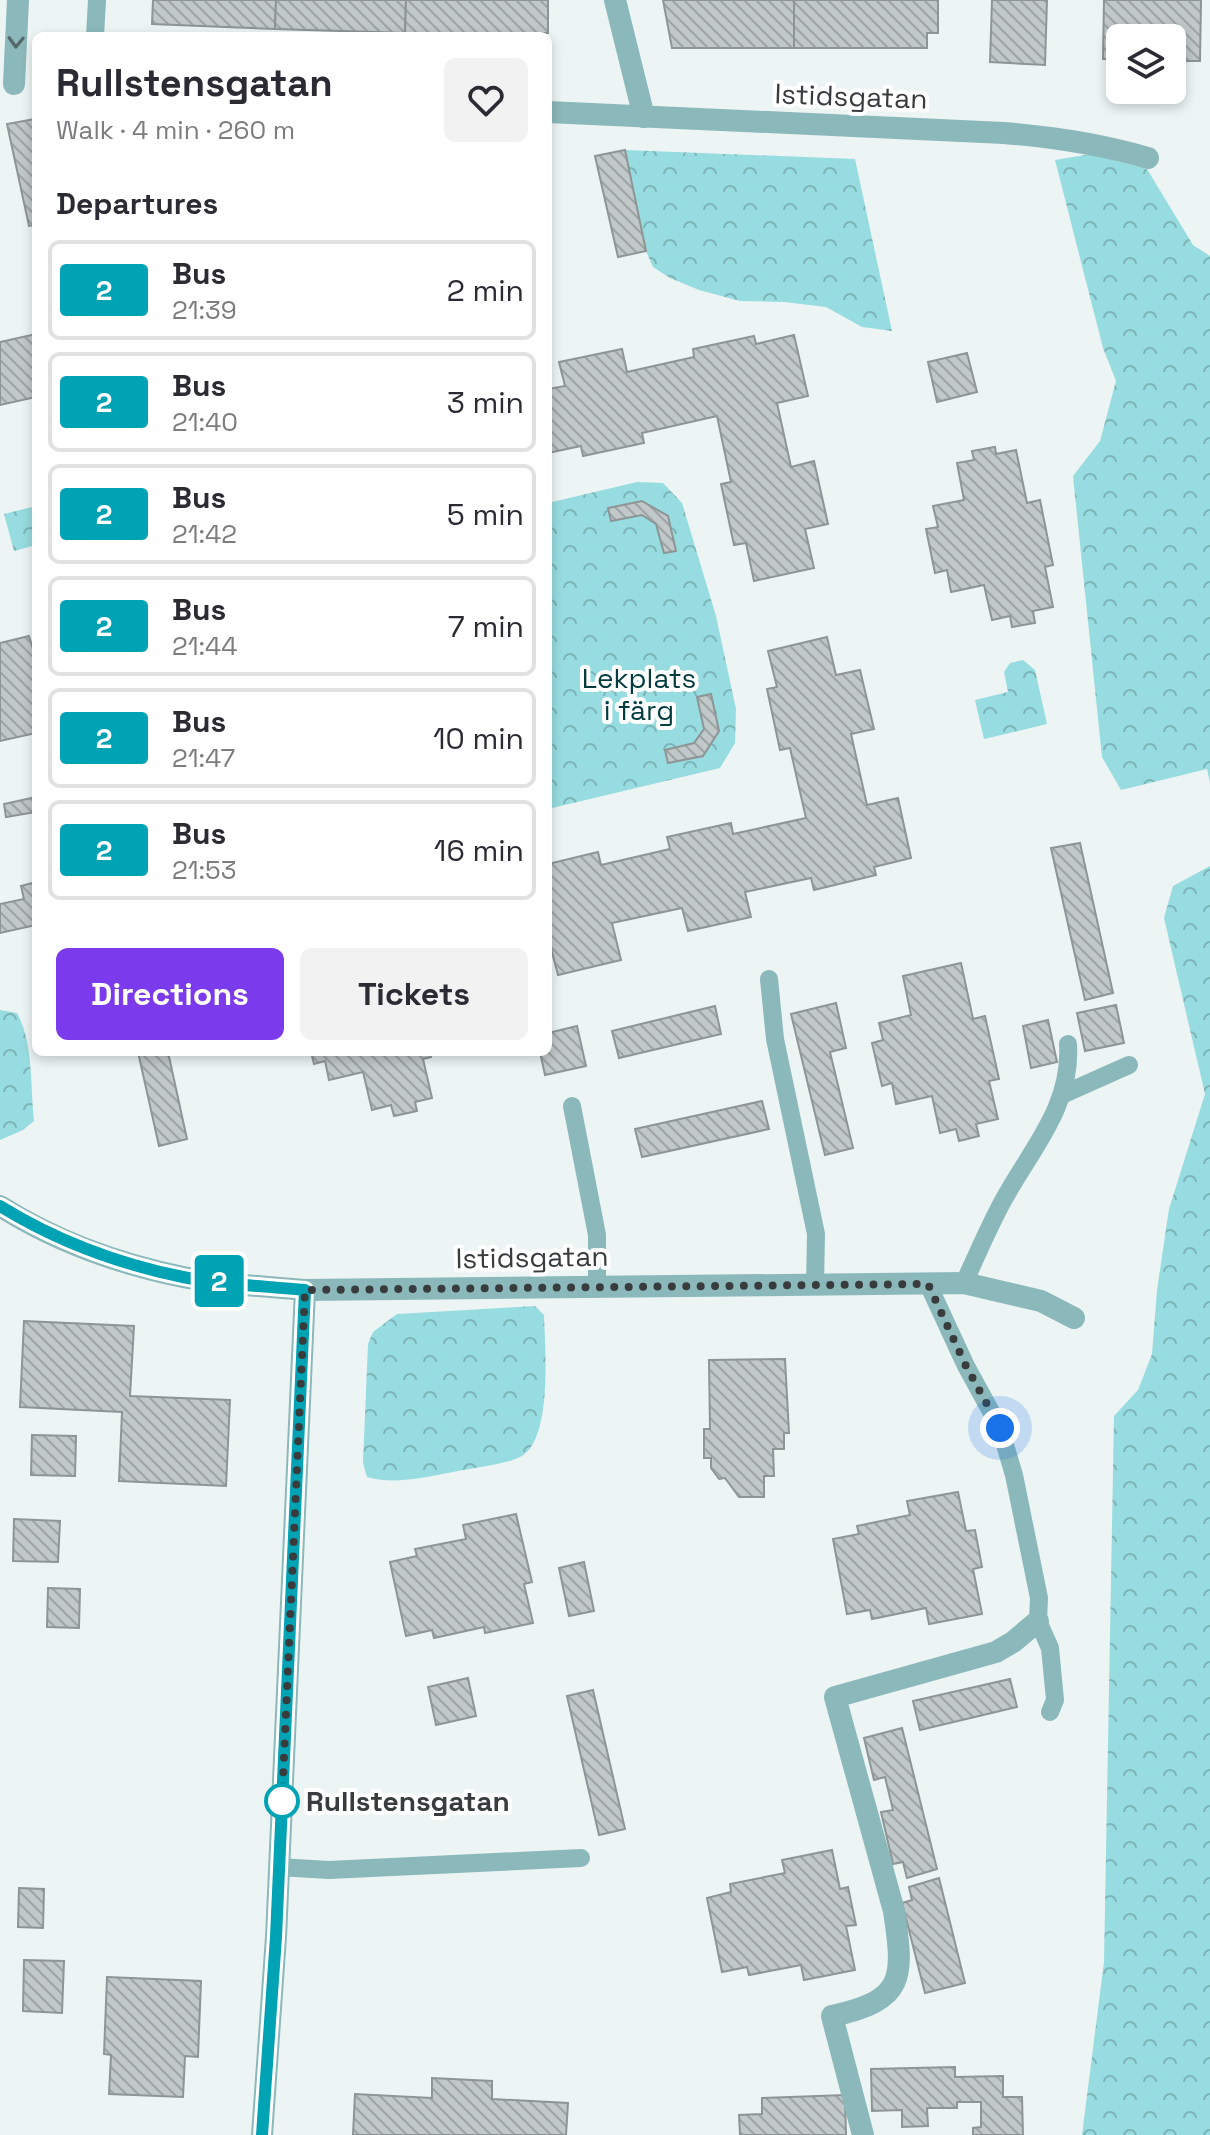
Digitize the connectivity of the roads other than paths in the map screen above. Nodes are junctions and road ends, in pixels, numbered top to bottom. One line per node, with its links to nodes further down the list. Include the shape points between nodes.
1 (18, 0): 5 (street, one-way to 5)
2 (97, 0): 4 (lane)
3 (615, 0): 7 (street)
4 (95, 32)
5 (17, 85)
6 (552, 112): 7 (street, Istidsgatan)
7 (644, 117): 8 (street, Istidsgatan, via 1047,136)
8 (1148, 158)
9 (769, 979): 17 (lane, via 775,1039 816,1234)
10 (1068, 1044): 12 (lane)
11 (1129, 1065): 12 (lane)
12 (1064, 1094): 15 (lane, via 997,1211)
13 (572, 1106): 18 (lane, via 597,1235)
14 (0, 1206): 19 (street, Istidsgatan, via 77,1245 151,1269)
15 (964, 1283): 16 (street, Istidsgatan); 20 (street, Istidsgatan, via 1041,1301)
16 (928, 1284): 17 (street, Istidsgatan); 21 (lane, via 1007,1449 1035,1574)
17 (815, 1285): 18 (street, Istidsgatan)
18 (597, 1286): 19 (street, Istidsgatan)
19 (305, 1290): 24 (street)
20 (1074, 1318)
21 (1038, 1621): 22 (lane, via 1050,1648 1055,1700); 26 (street, via 996,1652 835,1697 899,1942 894,1987 885,1997 832,2016)
22 (1050, 1712)
23 (581, 1858): 24 (lane, via 329,1870)
24 (278, 1867): 25 (street)
25 (262, 2135)
26 (863, 2135)

